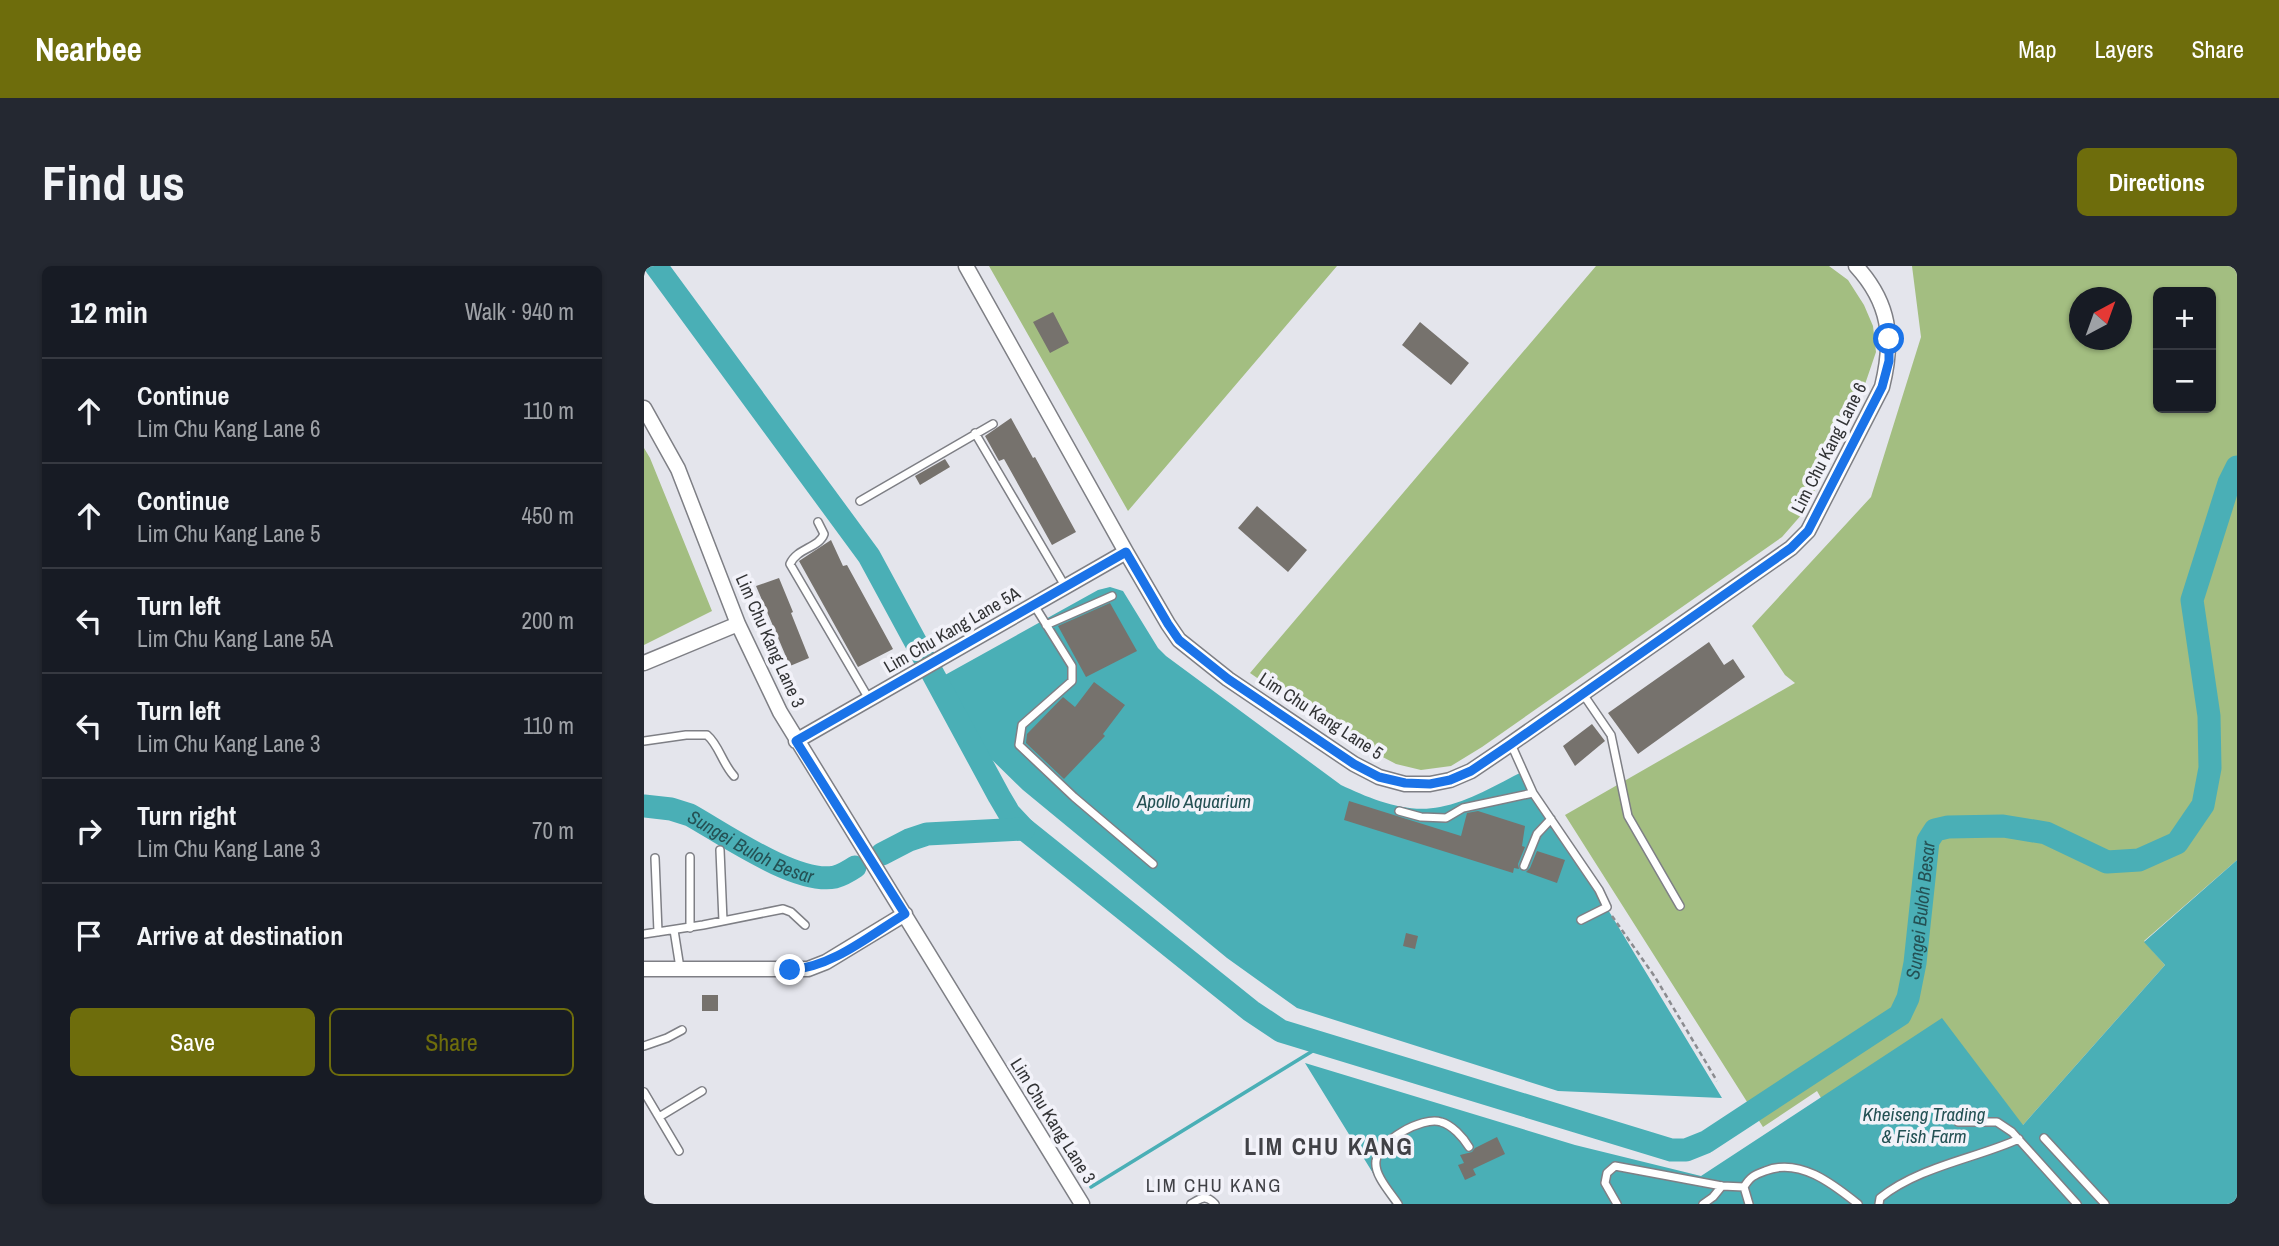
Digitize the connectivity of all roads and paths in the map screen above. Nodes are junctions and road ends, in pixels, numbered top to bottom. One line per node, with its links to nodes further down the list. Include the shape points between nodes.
1 (966, 266): 9 (street, Lim Chu Kang Lane 5)
2 (1856, 266): 8 (street, Lim Chu Kang Lane 6, via 1870,281 1887,320 1889,361 1882,387)
3 (644, 408): 13 (street, Lim Chu Kang Lane 3, via 678,469)
4 (993, 424): 5 (lane)
5 (975, 433): 6 (lane); 10 (lane)
6 (860, 501)
7 (818, 522): 17 (lane, via 822,539 793,556 790,564)
8 (1808, 531): 16 (street, Lim Chu Kang Lane 5, via 1791,548)
9 (1126, 552): 10 (street, Lim Chu Kang Lane 5A); 20 (street, Lim Chu Kang Lane 5, via 1179,640 1228,679 1379,777 1405,783 1450,780)
10 (1065, 587): 12 (street, Lim Chu Kang Lane 5A)
11 (1112, 596): 14 (lane)
12 (1034, 605): 14 (lane); 17 (street, Lim Chu Kang Lane 5A)
13 (738, 624): 15 (street); 19 (street, Lim Chu Kang Lane 3)
14 (1046, 625): 28 (lane, via 1072,666 1072,681 1022,725 1019,745)
15 (644, 663)
16 (1583, 694): 20 (street, Lim Chu Kang Lane 5); 30 (lane, via 1611,735 1628,816)
17 (869, 699): 19 (street, Lim Chu Kang Lane 5A)
18 (644, 741): 21 (lane, via 707,735)
19 (796, 741): 32 (street, Lim Chu Kang Lane 3)
20 (1511, 744): 22 (lane)
21 (734, 776)
22 (1533, 793): 23 (lane, via 1463,808 1446,818); 24 (lane)
23 (1399, 811)
24 (1551, 819): 29 (lane, via 1537,834); 31 (lane)
25 (720, 850): 34 (lane)
26 (655, 858): 38 (lane)
27 (690, 858): 36 (lane)
28 (1153, 864)
29 (1524, 866)
30 (1680, 905)
31 (1607, 907): 33 (lane); 44 (path)
32 (905, 914): 40 (street, via 808,969); 55 (street, Lim Chu Kang Lane 3)
33 (1581, 919)
34 (723, 921): 35 (lane, via 783,909); 36 (lane)
35 (804, 925)
36 (690, 928): 37 (lane)
37 (674, 930): 38 (lane); 40 (lane)
38 (658, 932): 39 (lane)
39 (644, 934)
40 (680, 968): 41 (street)
41 (644, 969)
42 (682, 1030): 43 (lane)
43 (644, 1046)
44 (1717, 1081)
45 (702, 1091): 47 (lane)
46 (644, 1092): 47 (lane)
47 (659, 1117): 52 (lane)
48 (1958, 1122): 49 (lane, via 1997,1122)
49 (2019, 1139): 63 (lane, via 1892,1188); 64 (lane)
50 (2044, 1139): 65 (lane)
51 (1469, 1147): 58 (lane, via 1441,1122 1420,1123 1394,1137 1375,1163)
52 (679, 1151)
53 (1722, 1186): 54 (lane); 59 (lane, via 1615,1166 1605,1183); 60 (lane)
54 (1744, 1187): 61 (lane); 62 (lane, via 1750,1177 1773,1167 1798,1168 1822,1177)
55 (1082, 1204)
56 (1191, 1204): 57 (lane, via 1203,1197)
57 (1214, 1204)
58 (1398, 1204)
59 (1617, 1204)
60 (1703, 1204)
61 (1749, 1204)
62 (1858, 1204)
63 (1879, 1204)
64 (2077, 1204)
65 (2105, 1204)

